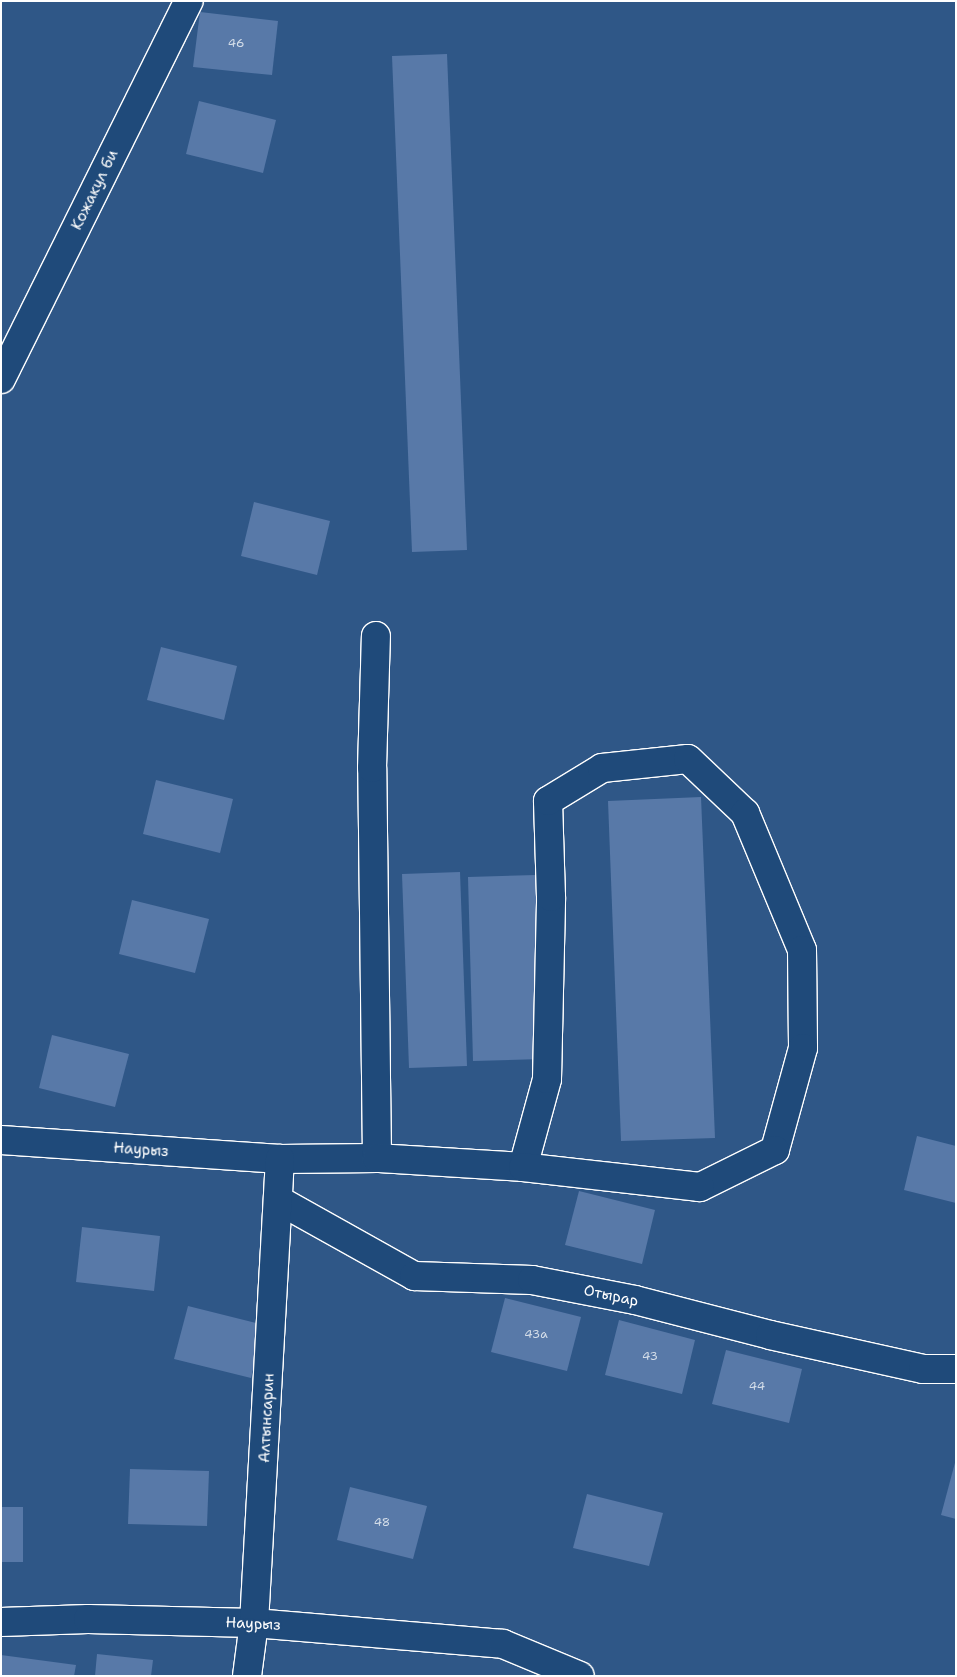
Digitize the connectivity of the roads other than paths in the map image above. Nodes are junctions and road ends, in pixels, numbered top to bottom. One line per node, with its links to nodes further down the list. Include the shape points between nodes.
1 (189, 1): 2 (street, Кожакул би)
2 (1, 379)
3 (376, 636): 5 (street, via 372,768)
4 (1, 1140): 6 (street, Наурыз)
5 (377, 1158): 6 (street, Наурыз); 7 (street, Наурыз)
6 (280, 1159): 8 (street, Алтынсарин)
7 (523, 1167): 7 (street, Наурыз, via 546,1079 551,896 548,801 602,768 688,759 745,813 802,950 803,1048 775,1150 700,1187)
8 (280, 1201): 9 (street, Отырар, via 414,1276 532,1280 635,1300 770,1335 923,1369); 11 (street, Алтынсарин)
9 (956, 1368)
10 (1, 1622): 11 (street, Наурыз, via 88,1619)
11 (254, 1623): 12 (street, Алтынсарин); 13 (street, Наурыз, via 503,1644)
12 (246, 1676)
13 (580, 1676)

